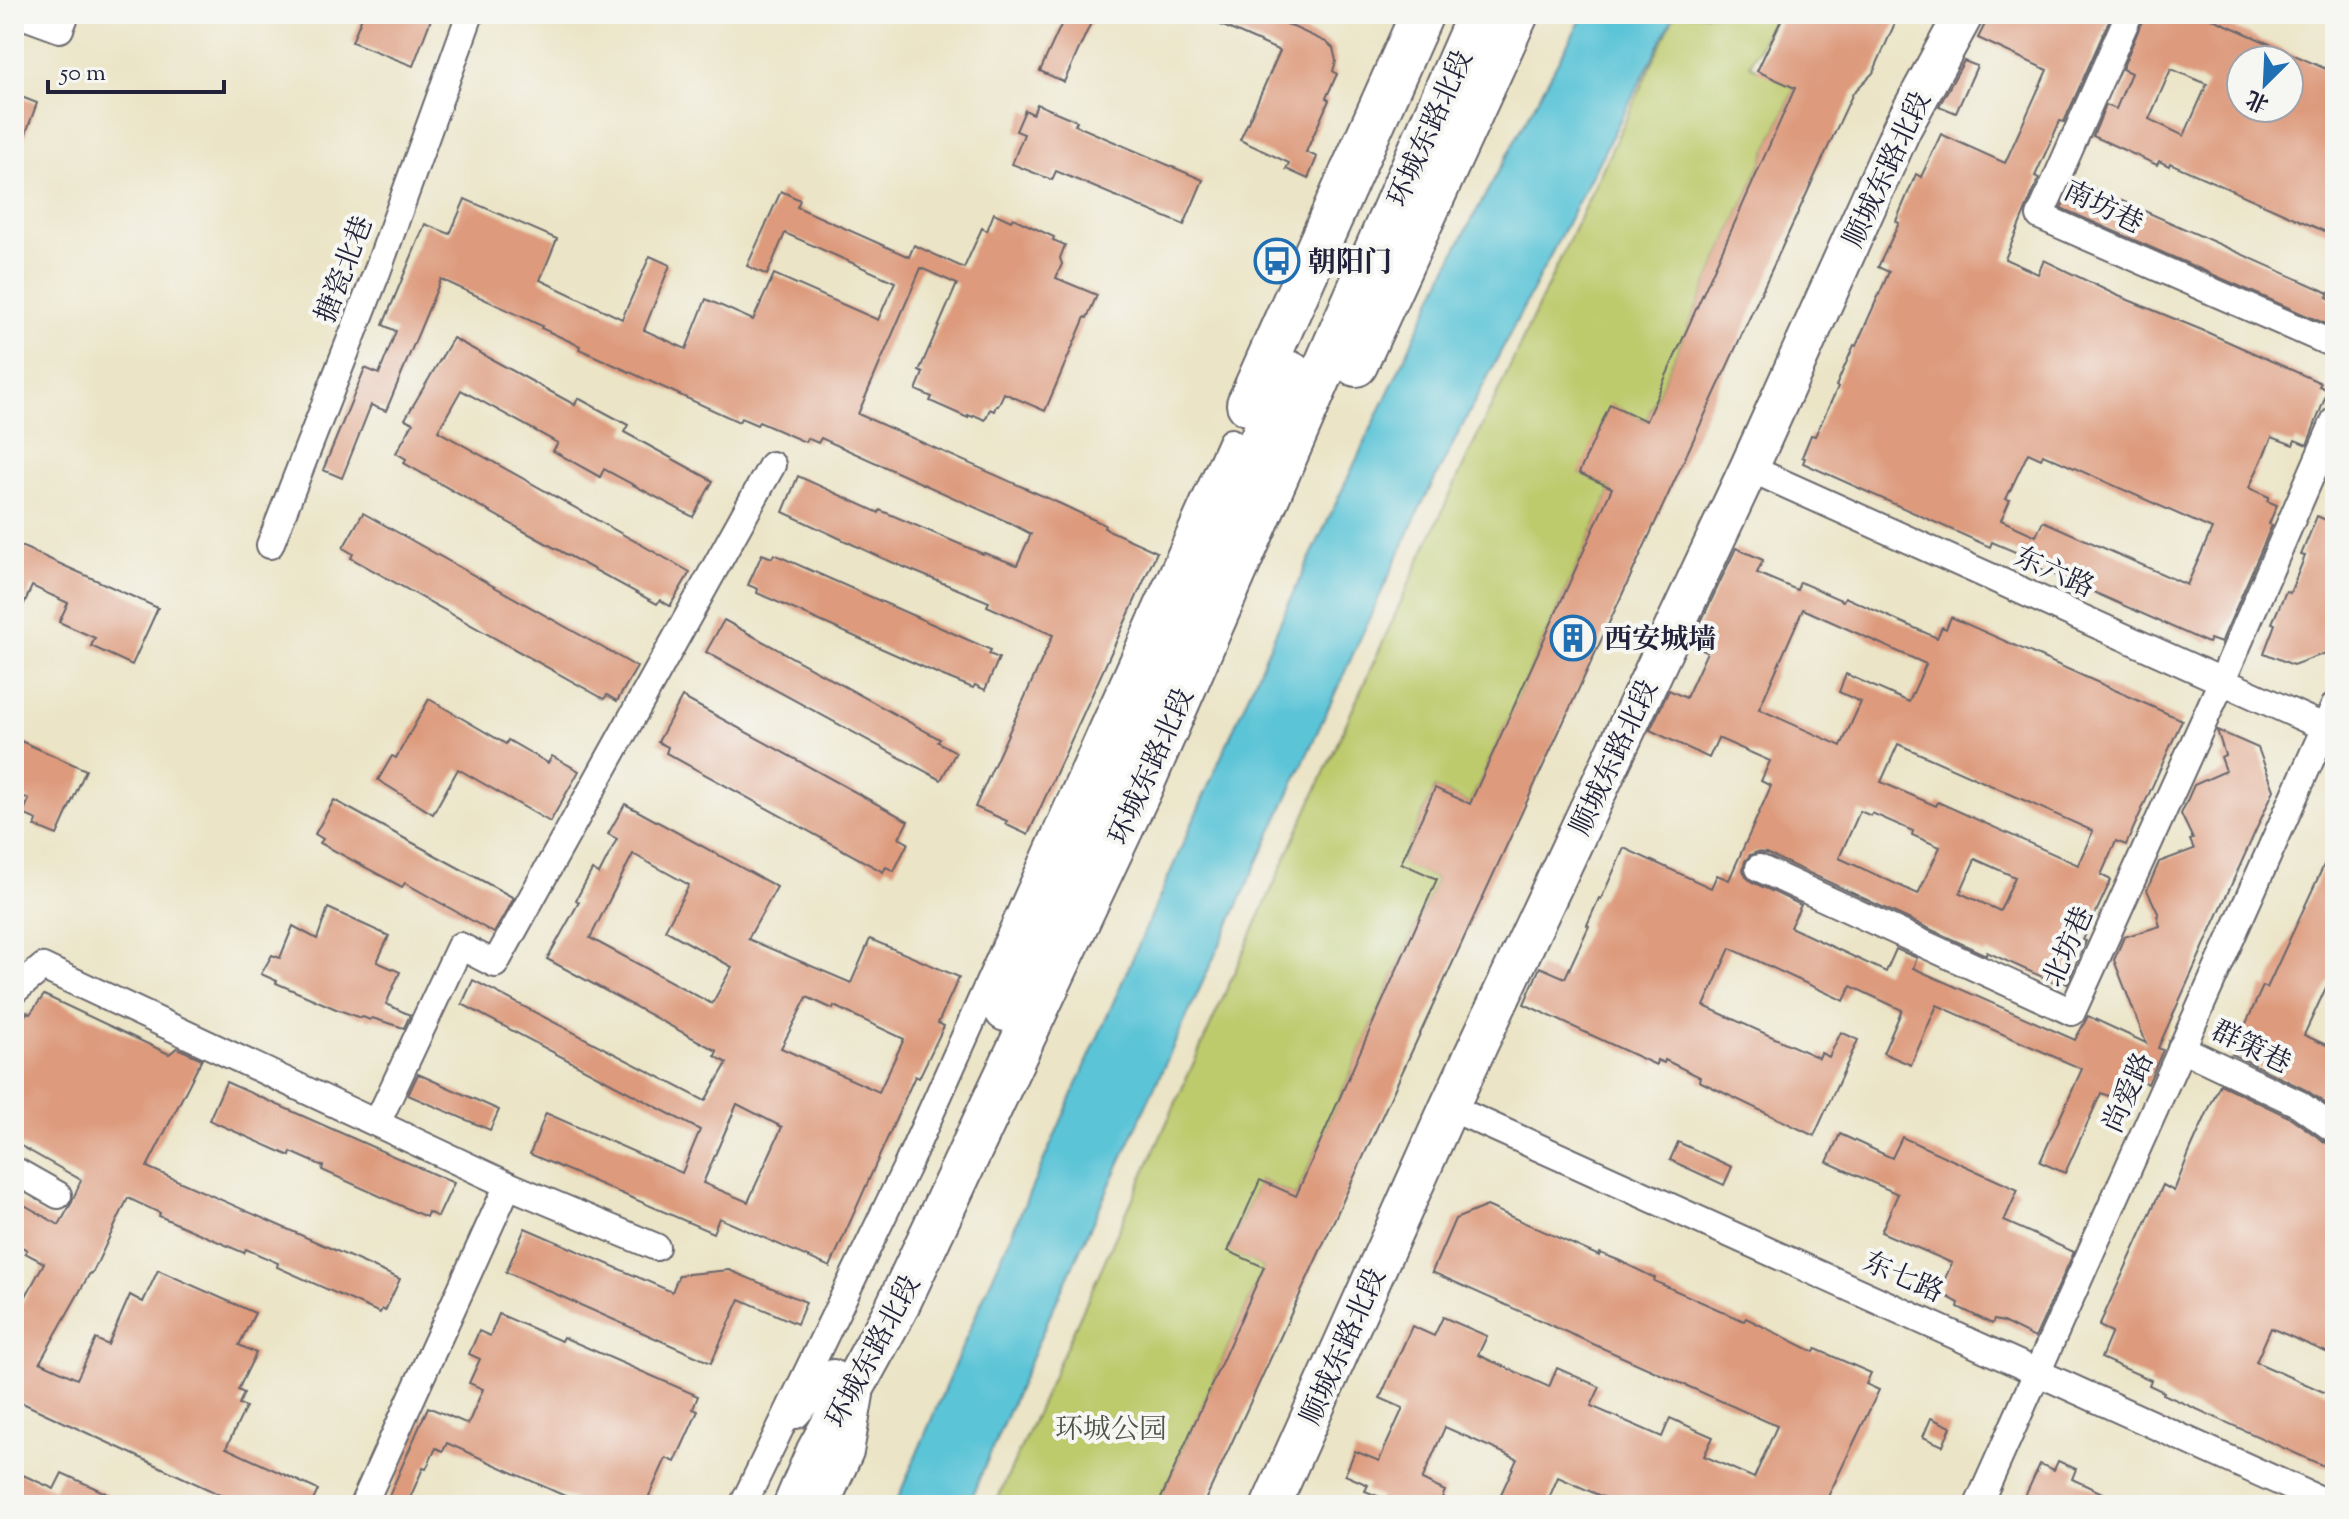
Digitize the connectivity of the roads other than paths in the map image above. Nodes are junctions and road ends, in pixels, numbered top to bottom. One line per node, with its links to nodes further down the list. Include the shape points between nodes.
1 (19, 14): 2 (street, via 60,29)
2 (66, 14)
3 (470, 14): 15 (street, 搪瓷北巷)
4 (1422, 14): 12 (main road)
5 (1451, 14): 16 (main road, 环城东路北段, via 1319,312)
6 (1479, 14): 16 (main road, 环城东路北段)
7 (1517, 14): 16 (main road, via 1302,484)
8 (1964, 14): 14 (street, 顺城东路北段, via 1902,128)
9 (2129, 14): 10 (street, 南坊巷, via 2040,216)
10 (2335, 345)
11 (2335, 420): 17 (street)
12 (1231, 442): 16 (main road); 31 (street, via 906,1168)
13 (772, 465): 23 (street, via 495,964 460,946)
14 (1749, 468): 17 (street, 东六路); 22 (street, 顺城东路北段)
15 (270, 545)
16 (1202, 609): 29 (main road, 环城东路北段, via 895,1255 862,1312)
17 (2222, 681): 18 (street, 东六路); 19 (street, 北坊巷, via 2072,1012)
18 (2332, 721): 21 (street, 尚爱路)
19 (1759, 868)
20 (14, 991): 23 (street, via 43,967)
21 (2181, 1048): 24 (street, 群策巷, via 2299,1104); 30 (street, 尚爱路)
22 (1449, 1107): 30 (street, 东七路); 37 (street, 顺城东路北段)
23 (377, 1123): 26 (street)
24 (2335, 1130)
25 (14, 1170): 27 (street)
26 (508, 1185): 28 (street); 32 (street)
27 (58, 1195)
28 (656, 1247)
29 (849, 1369): 31 (street); 34 (main road, 环城东路北段); 35 (main road, 环城东路北段); 36 (street, via 850,1452)
30 (2038, 1371): 38 (street, 尚爱路); 39 (street, 东七路)
31 (773, 1441): 33 (street)
32 (363, 1505)
33 (743, 1505)
34 (769, 1505)
35 (795, 1505)
36 (826, 1505)
37 (1271, 1505)
38 (1978, 1505)
39 (2331, 1505)

